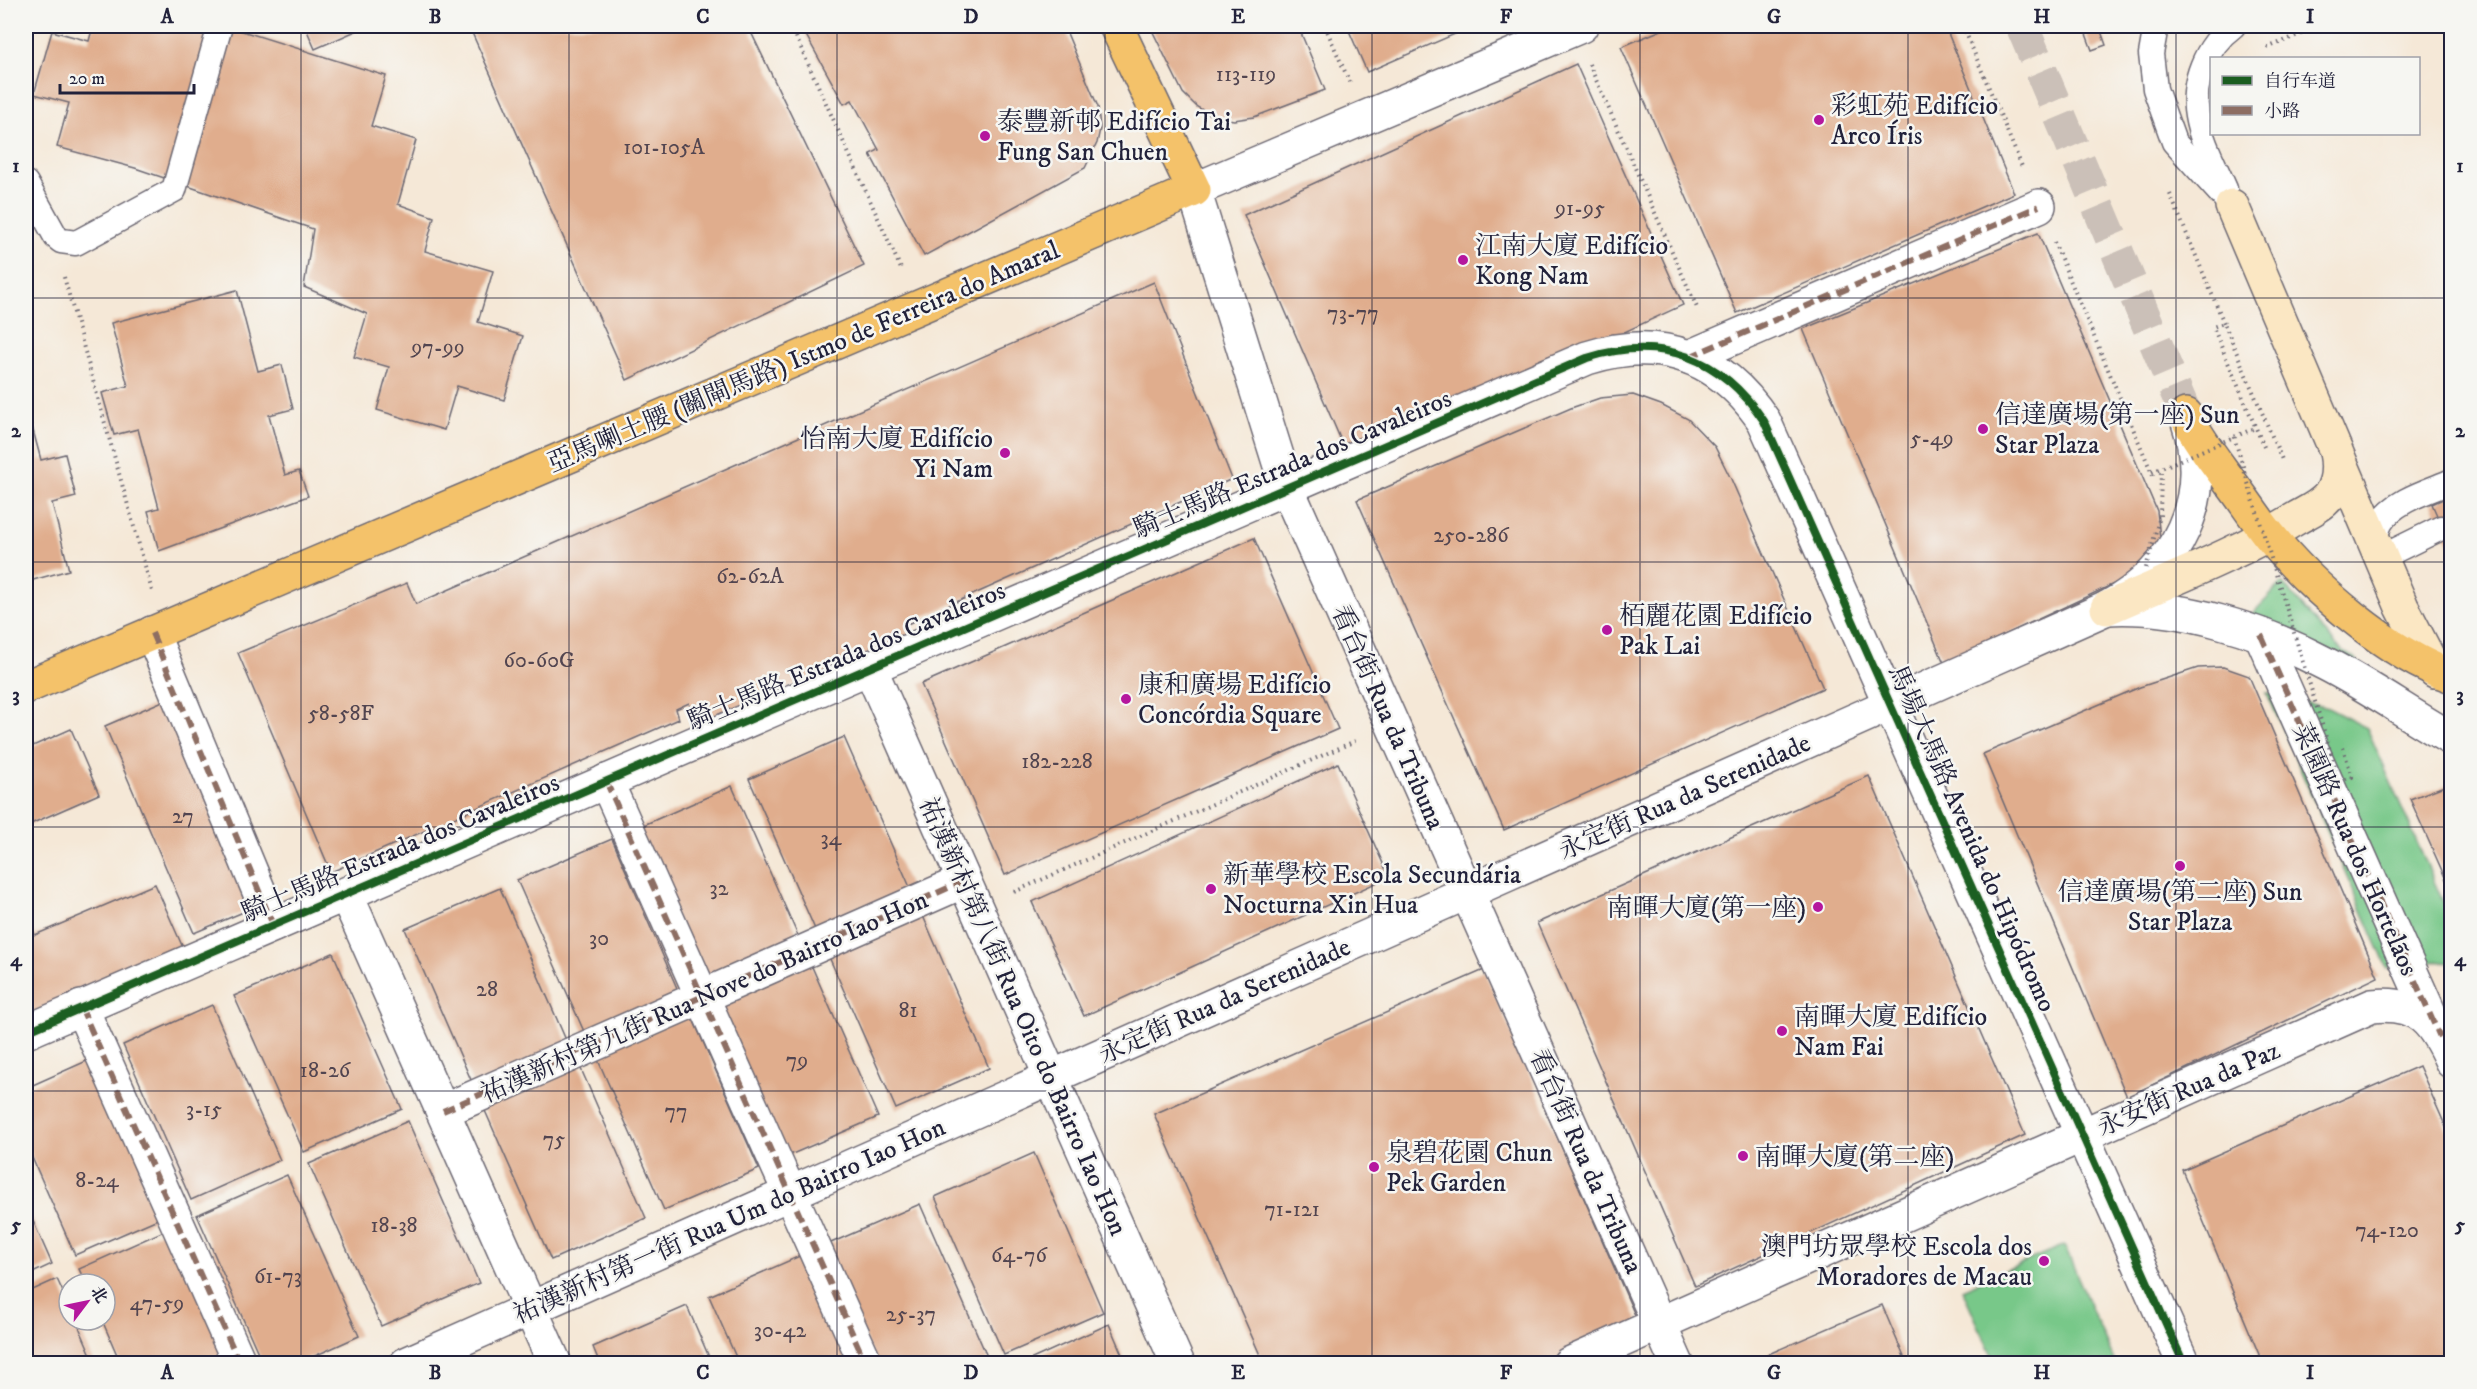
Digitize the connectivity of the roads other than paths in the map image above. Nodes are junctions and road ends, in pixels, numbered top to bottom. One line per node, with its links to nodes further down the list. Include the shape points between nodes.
1 (220, 26): 6 (lane, via 174,190 76,243 62,241 51,231)
2 (1116, 26): 7 (main road)
3 (1581, 26): 7 (street, 亞馬喇土腰 (關閘馬路) Istmo de Ferreira do Amaral)
4 (2156, 26): 9 (lane, via 2151,54 2155,89 2174,142)
5 (2233, 26): 9 (lane, via 2207,55 2196,100 2200,130)
6 (27, 188)
7 (1194, 190): 14 (street, 看台街 Rua da Tribuna); 19 (main road, 亞馬喇土腰 (關閘馬路) Istmo de Ferreira do Amaral)
8 (2039, 206): 10 (street)
9 (2232, 206): 12 (main road)
10 (1702, 352): 14 (street, 騎士馬路 Estrada dos Cavaleiros, via 1631,348 1598,355); 24 (street, 馬場大馬路 Avenida do Hipódromo, via 1751,402 1764,421)
11 (2186, 415): 16 (main road); 18 (street, 永定街 Rua da Serenidade, via 2195,450 2196,474 2194,498 2180,538 2156,573)
12 (2336, 450): 16 (main road, via 2338,474 2328,497); 17 (main road)
13 (2451, 481): 17 (lane, via 2417,495 2389,513 2380,523)
14 (1287, 488): 21 (street, 騎士馬路 Estrada dos Cavaleiros); 27 (street, 看台街 Rua da Tribuna)
15 (2441, 528): 17 (lane)
16 (2269, 535): 18 (main road); 22 (main road, via 2363,625)
17 (2377, 549): 22 (main road, via 2402,607)
18 (2107, 608): 20 (street, via 2190,616); 24 (street, 永定街 Rua da Serenidade)
19 (157, 631): 23 (main road, 亞馬喇土腰 (關閘馬路) Istmo de Ferreira do Amaral); 30 (street)
20 (2261, 635): 25 (street, via 2328,665); 34 (street, 菜園路 Rua dos Hortelãos, via 2325,765)
21 (870, 668): 26 (street, 騎士馬路 Estrada dos Cavaleiros); 29 (street, 祐漢新村第八街 Rua Oito do Bairro Iao Hon)
22 (2446, 679)
23 (26, 687)
24 (1890, 704): 27 (street, 永定街 Rua da Serenidade); 37 (street, 馬場大馬路 Avenida do Hipódromo)
25 (2451, 739)
26 (606, 782): 28 (street, 騎士馬路 Estrada dos Cavaleiros); 31 (street)
27 (1467, 892): 35 (street, 永定街 Rua da Serenidade); 40 (street, 看台街 Rua da Tribuna)
28 (346, 894): 30 (street, 騎士馬路 Estrada dos Cavaleiros); 36 (street)
29 (971, 894): 31 (street, 祐漢新村第九街 Rua Nove do Bairro Iao Hon); 35 (street, 祐漢新村第八街 Rua Oito do Bairro Iao Hon)
30 (273, 925): 32 (street, 騎士馬路 Estrada dos Cavaleiros)
31 (702, 996): 36 (street, 祐漢新村第九街 Rua Nove do Bairro Iao Hon); 38 (street)
32 (81, 1007): 33 (street, 騎士馬路 Estrada dos Cavaleiros); 41 (street)
33 (26, 1032)
34 (2446, 1049): 37 (street, 永安街 Rua da Paz, via 2428,1020 2412,1010 2392,1004 2372,1006)
35 (1051, 1077): 38 (street, 祐漢新村第一街 Rua Um do Bairro Iao Hon); 45 (street, 祐漢新村第八街 Rua Oito do Bairro Iao Hon)
36 (443, 1111): 39 (street)
37 (2082, 1135): 40 (street, 永安街 Rua da Paz); 48 (street, 馬場大馬路 Avenida do Hipódromo)
38 (790, 1193): 39 (street, 祐漢新村第一街 Rua Um do Bairro Iao Hon); 44 (street)
39 (530, 1308): 42 (street, 祐漢新村第一街 Rua Um do Bairro Iao Hon); 43 (street)
40 (1659, 1324): 46 (street, 永安街 Rua da Paz); 47 (street, 看台街 Rua da Tribuna)
41 (240, 1364)
42 (406, 1364)
43 (555, 1364)
44 (866, 1364)
45 (1178, 1364)
46 (1569, 1364)
47 (1677, 1364)
48 (2184, 1364)

